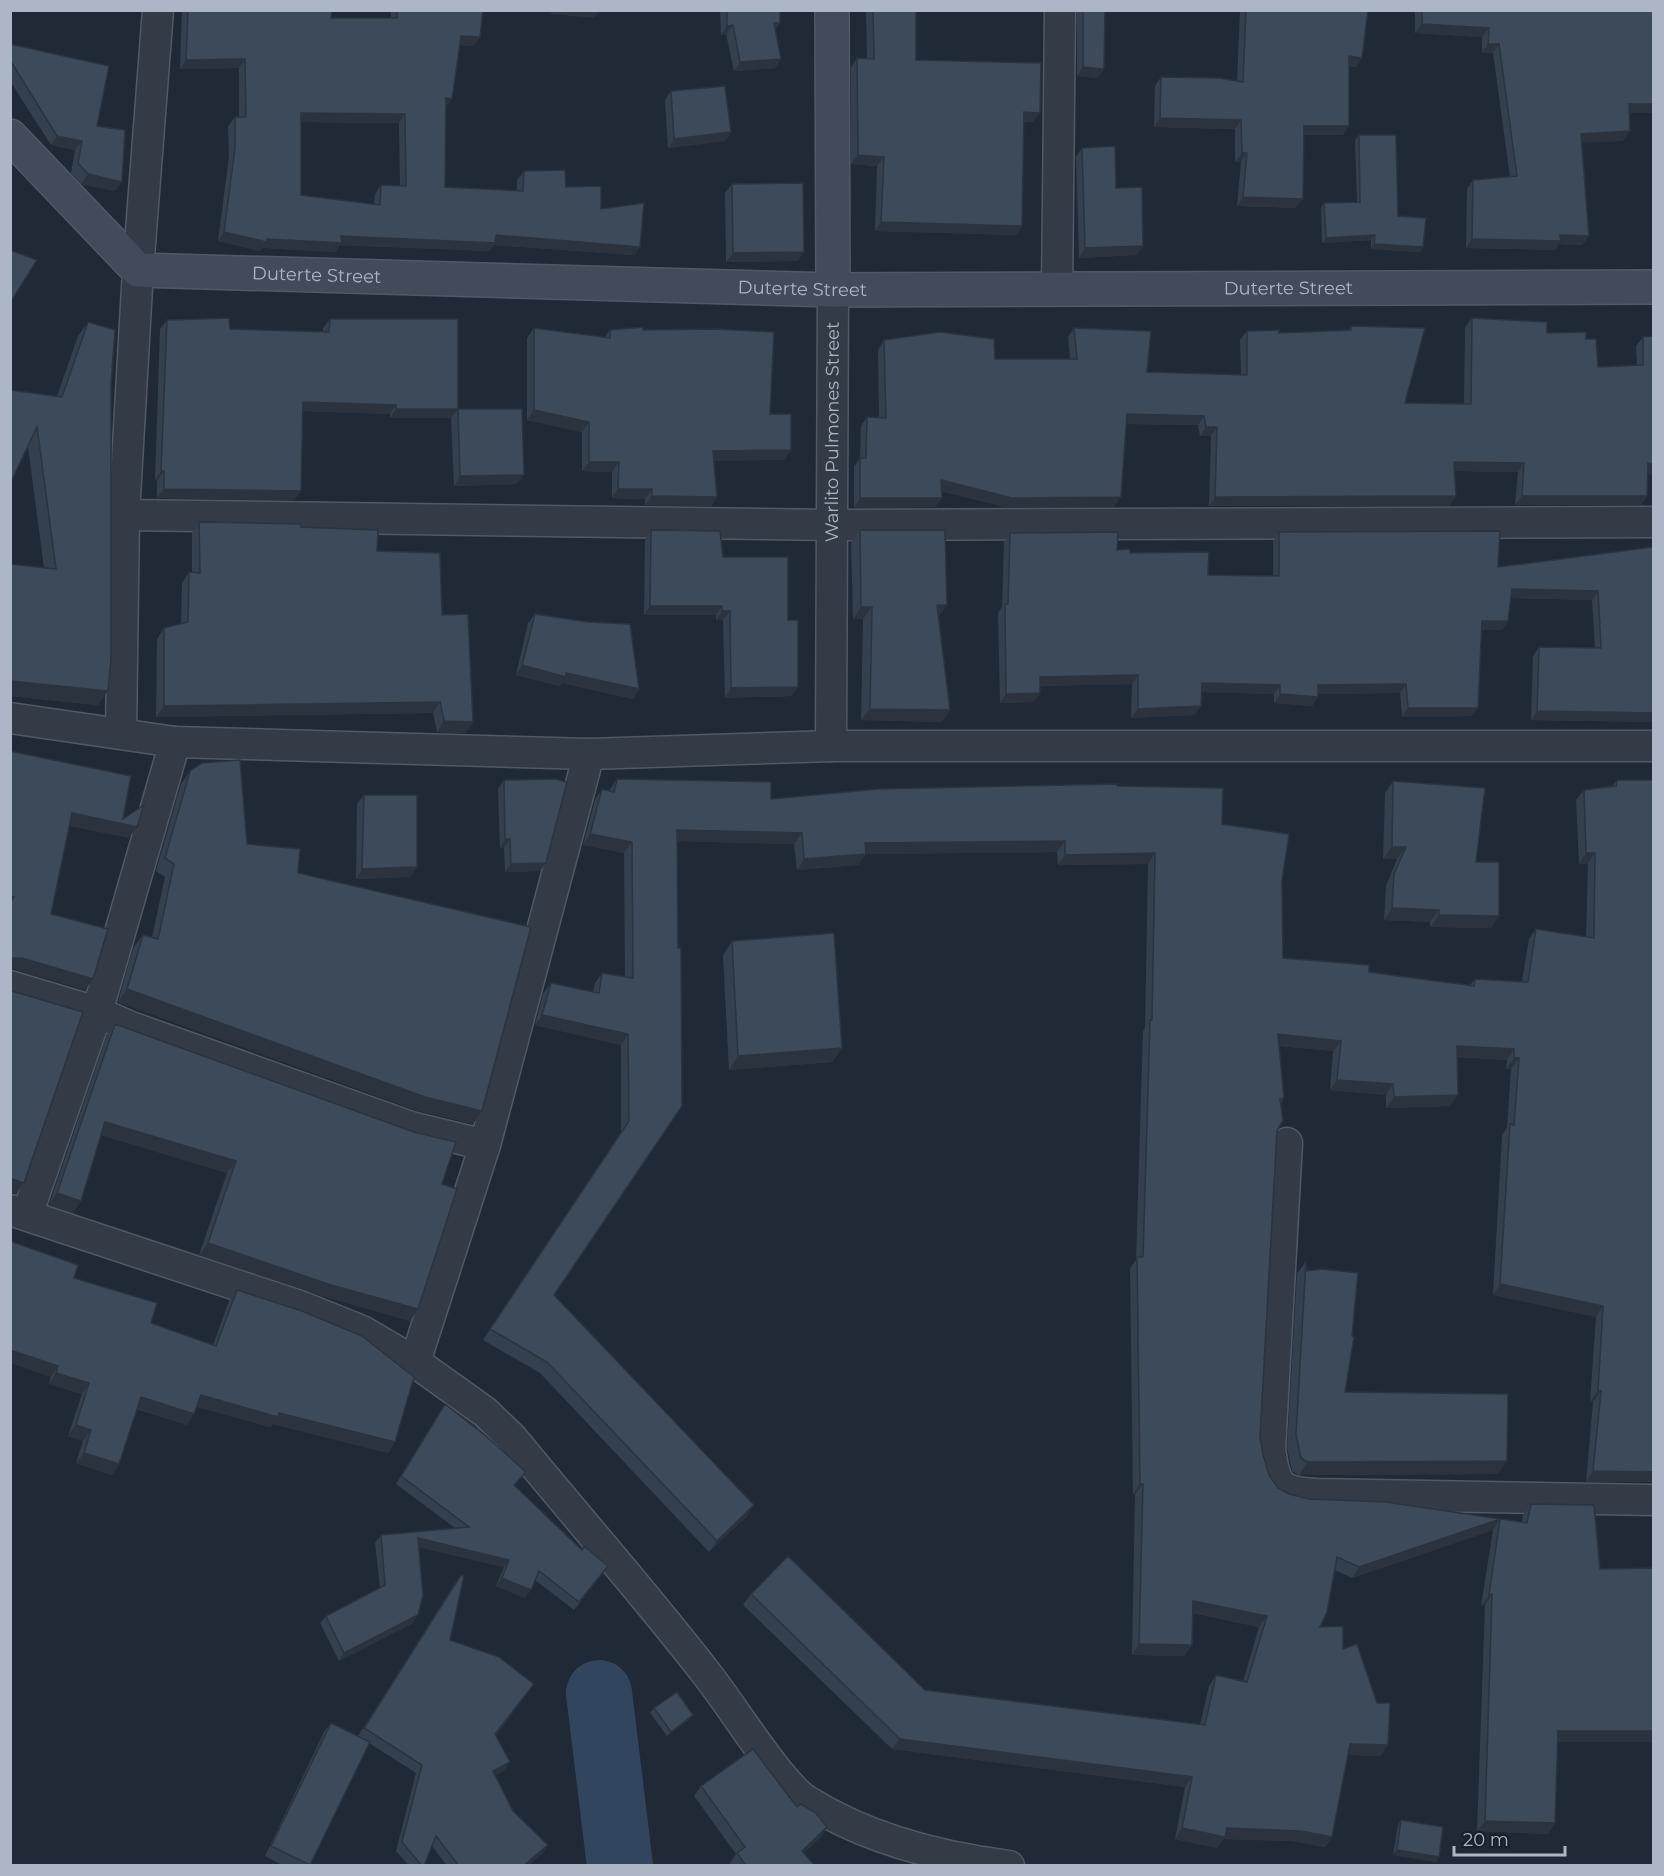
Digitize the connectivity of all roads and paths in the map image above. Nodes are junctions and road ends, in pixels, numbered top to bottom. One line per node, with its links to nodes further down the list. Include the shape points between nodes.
1 (158, 10): 5 (street)
2 (832, 10): 7 (main road, Warlito Pulmones Street)
3 (1060, 10): 8 (street)
4 (10, 136): 5 (main road)
5 (138, 270): 7 (main road, Duterte Street); 9 (street)
6 (1653, 287): 8 (main road, Duterte Street)
7 (833, 290): 8 (main road, Duterte Street); 11 (street, Warlito Pulmones Street)
8 (1057, 290)
9 (124, 515): 11 (street); 13 (street)
10 (1653, 522): 11 (street)
11 (832, 525): 15 (street, Warlito Pulmones Street)
12 (10, 718): 13 (street)
13 (121, 734): 14 (street)
14 (175, 742): 17 (street); 19 (street)
15 (831, 746): 16 (street); 17 (street)
16 (1653, 746)
17 (589, 754): 21 (street)
18 (10, 986): 19 (street)
19 (97, 1012): 21 (street, via 411,1126); 22 (street)
20 (1287, 1143): 24 (street, via 1271,1430 1278,1484 1290,1492 1317,1494)
21 (485, 1146): 23 (street)
22 (19, 1213): 23 (street, via 300,1306 362,1331)
23 (415, 1362): 25 (street, via 485,1412 512,1438 707,1674 751,1739 806,1801 861,1830 913,1847)
24 (1653, 1500)
25 (1009, 1866)

